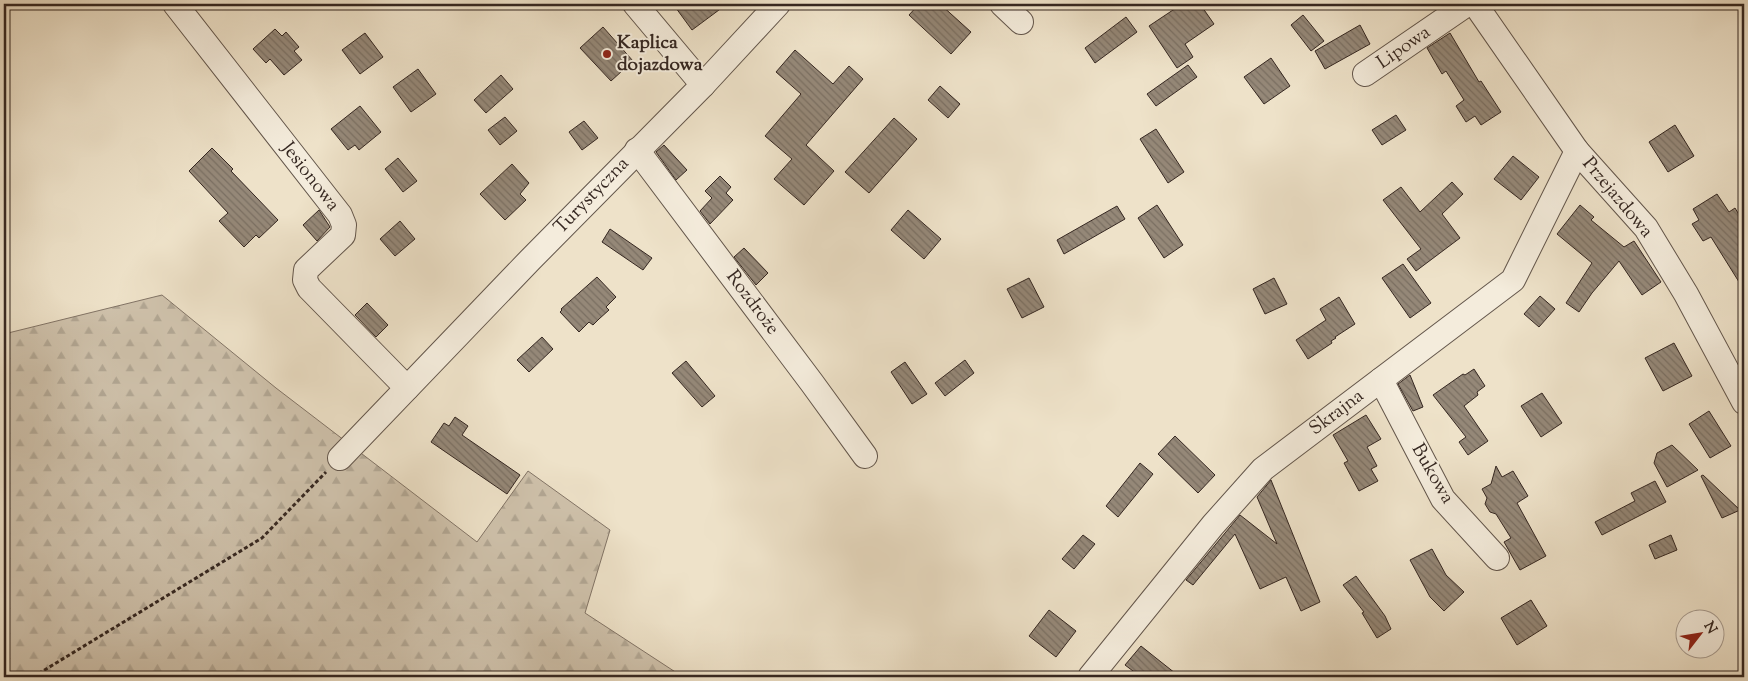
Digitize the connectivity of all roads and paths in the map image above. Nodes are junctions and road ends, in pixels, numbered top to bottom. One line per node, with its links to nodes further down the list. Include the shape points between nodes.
1 (175, 4): 13 (street, Jesionowa, via 340,215 343,235 306,270 305,280 309,288)
2 (635, 4): 9 (street)
3 (778, 4): 9 (street, Turystyczna)
4 (1002, 4): 7 (street)
5 (1467, 4): 8 (street, Lipowa)
6 (1475, 4): 11 (street, Przejazdowa)
7 (1021, 22)
8 (1365, 74)
9 (703, 85): 10 (street, Turystyczna)
10 (637, 150): 13 (street, Turystyczna); 15 (street, Rozdroże)
11 (1577, 150): 12 (street, Skrajna, via 1513,280); 14 (street, Przejazdowa, via 1646,228)
12 (1381, 380): 17 (street, Bukowa, via 1442,499); 19 (street, Skrajna, via 1263,469 1213,525)
13 (407, 388): 16 (street, Turystyczna)
14 (1744, 402)
15 (865, 456)
16 (340, 458): 18 (path, via 262,538)
17 (1497, 558)
18 (33, 677)
19 (1090, 677)

